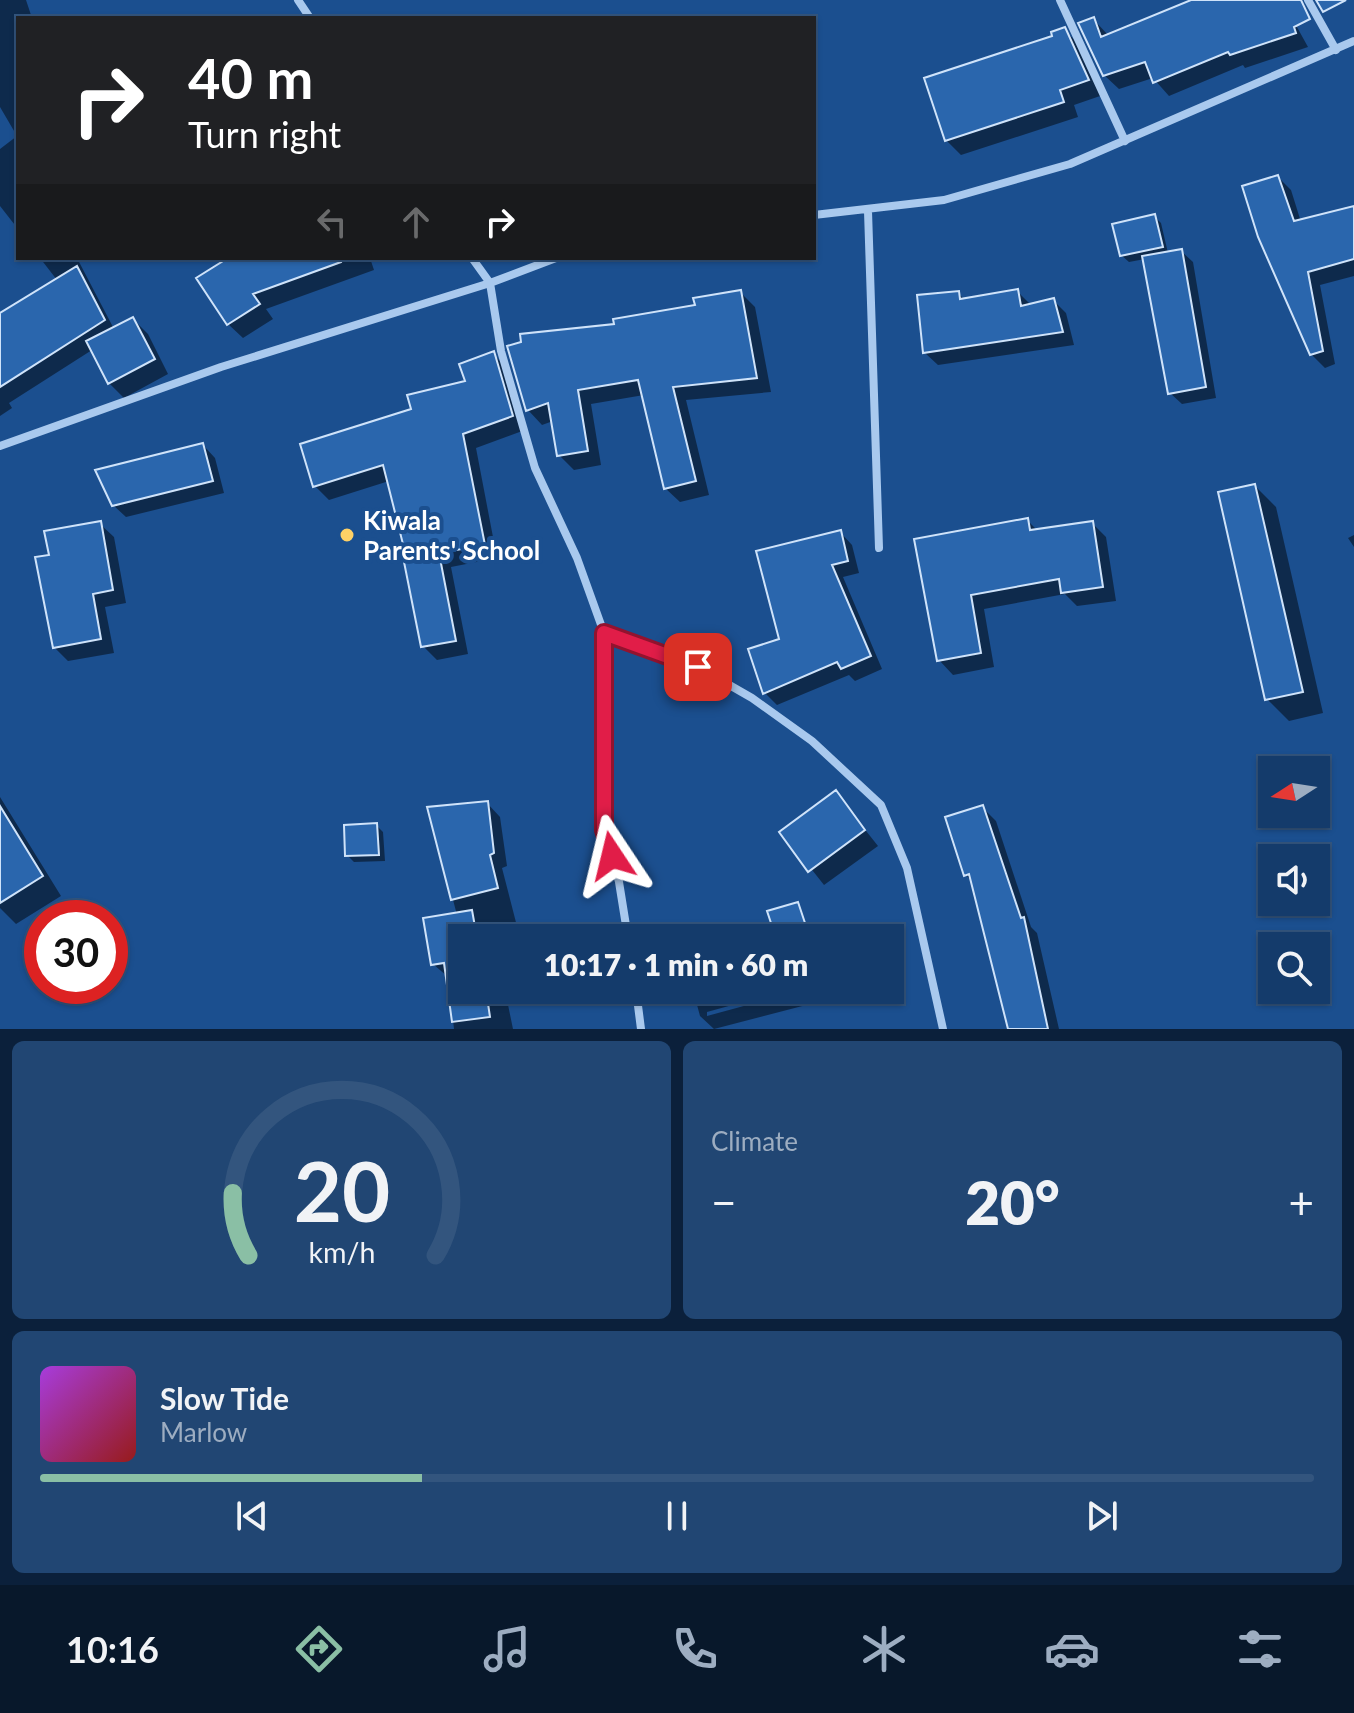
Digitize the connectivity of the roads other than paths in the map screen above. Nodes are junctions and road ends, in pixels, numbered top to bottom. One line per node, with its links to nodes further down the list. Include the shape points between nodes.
1 (1060, 0): 5 (street)
2 (1308, 0): 4 (street)
3 (1354, 41): 4 (street)
4 (1336, 50): 5 (street)
5 (1125, 141): 6 (street, via 1070,164 944,200)
6 (868, 211): 7 (street); 12 (street)
7 (816, 215)
8 (473, 260): 10 (street)
9 (551, 260): 10 (street)
10 (490, 283): 11 (street, via 221,367); 13 (street, via 501,351 535,468 577,558)
11 (0, 446)
12 (879, 548)
13 (604, 633): 14 (street, via 604,830); 17 (street, via 698,667 752,698 812,741 881,805 907,868)
14 (626, 924)
15 (638, 1004): 16 (street)
16 (641, 1029)
17 (943, 1029)

